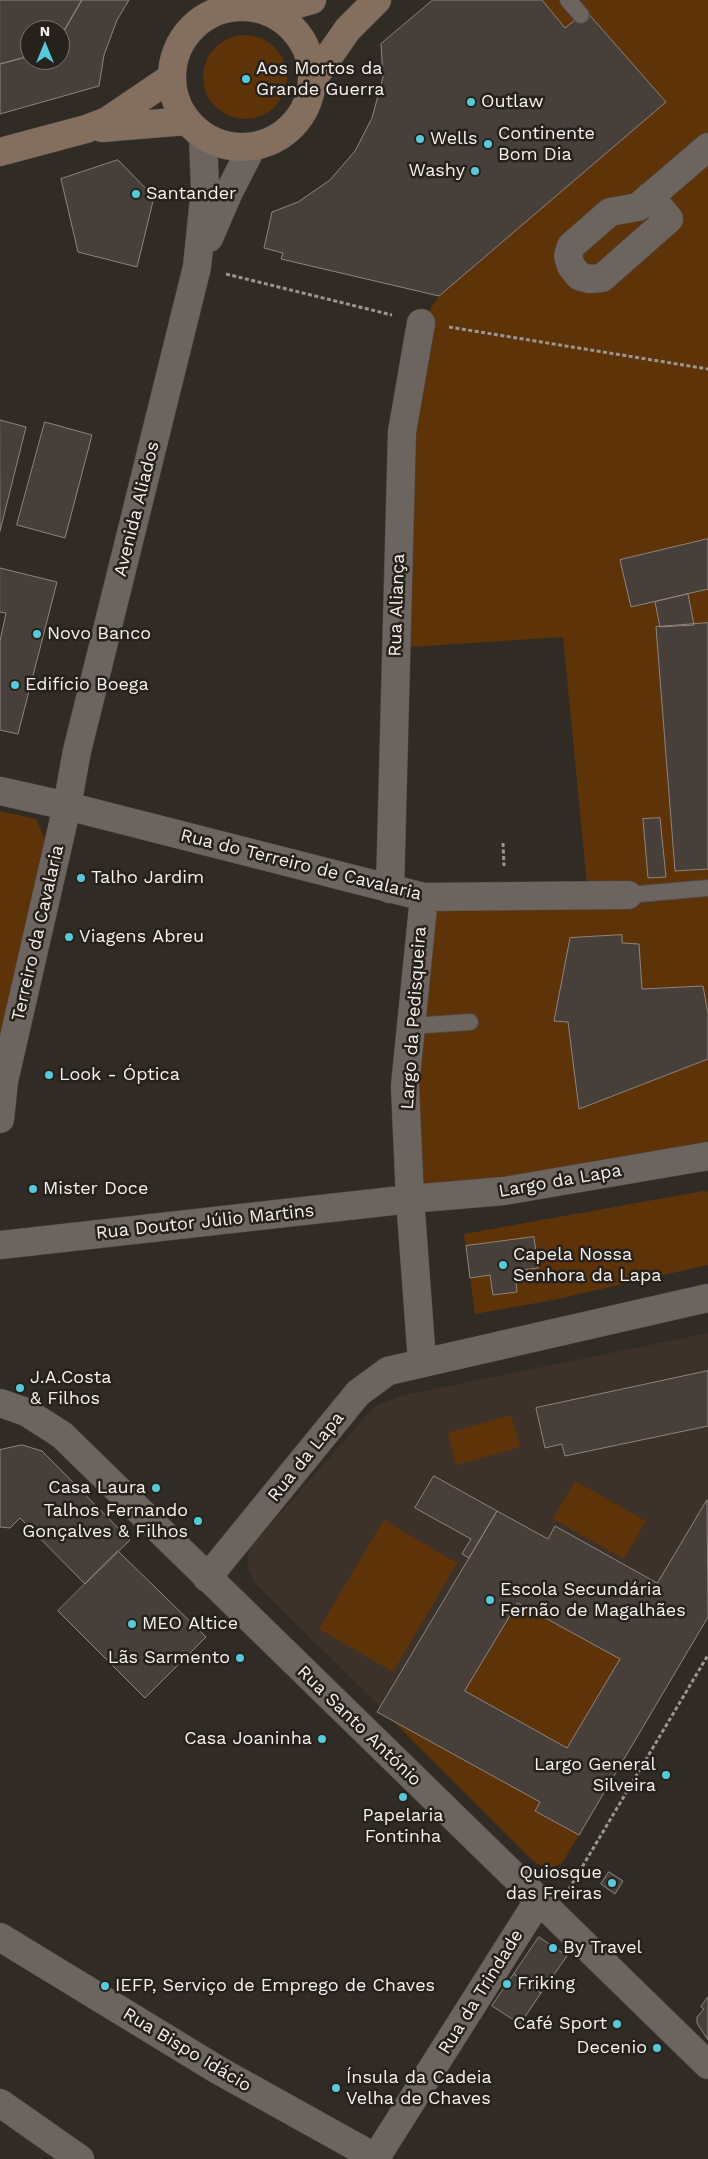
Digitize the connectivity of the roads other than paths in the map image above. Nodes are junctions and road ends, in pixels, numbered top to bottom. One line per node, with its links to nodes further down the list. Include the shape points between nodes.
1 (312, 0): 4 (main road)
2 (378, 0): 8 (main road, via 348,29)
3 (568, 0): 6 (lane)
4 (252, 6): 5 (main road); 8 (main road, via 286,22 301,38 310,58)
5 (203, 10): 7 (main road, via 175,55)
6 (581, 15)
7 (172, 77): 9 (main road, via 176,100); 10 (main road, via 119,114)
8 (313, 79): 11 (main road, via 301,116 287,131)
9 (195, 128): 10 (main road); 11 (main road, via 218,143); 15 (street, via 205,189)
10 (86, 129): 13 (main road)
11 (252, 147): 15 (street)
12 (708, 147): 14 (street)
13 (0, 152)
14 (650, 196)
15 (197, 267): 17 (street, Avenida Aliados)
16 (421, 323): 20 (street, Rua Aliança, via 402,432)
17 (77, 751): 18 (street, Avenida Aliados, via 62,778); 19 (street, Avenida Aliados)
18 (12, 794): 19 (street, Rua do Terreiro de Cavalaria)
19 (67, 806): 20 (street, Rua do Terreiro de Cavalaria); 26 (street, Terreiro da Cavalaria, via 4,1081)
20 (390, 888): 23 (street, Rua do Terreiro de Cavalaria)
21 (708, 888): 22 (lane)
22 (628, 895): 23 (street, Rua do Terreiro de Cavalaria)
23 (424, 897): 25 (street, Largo da Pedisqueira)
24 (470, 1022): 25 (lane)
25 (411, 1026): 28 (street, Largo da Pedisqueira, via 405,1086)
26 (0, 1119)
27 (708, 1156): 28 (street, Largo da Lapa, via 504,1192)
28 (410, 1199): 29 (street, Rua Doutor Júlio Martins); 31 (street, Largo da Pedisqueira)
29 (0, 1245)
30 (708, 1298): 31 (street)
31 (422, 1361): 33 (street, Rua da Lapa, via 388,1371 358,1393)
32 (0, 1403): 33 (street, Rua Santo António, via 26,1412 62,1435)
33 (207, 1578): 34 (street, Rua Santo António)
34 (546, 1909): 36 (street, Rua Santo António); 39 (street, Rua da Trindade)
35 (0, 1937): 39 (street, Rua Bispo Idácio, via 218,2070)
36 (708, 2065)
37 (0, 2104): 38 (street)
38 (80, 2159)
39 (376, 2159)

